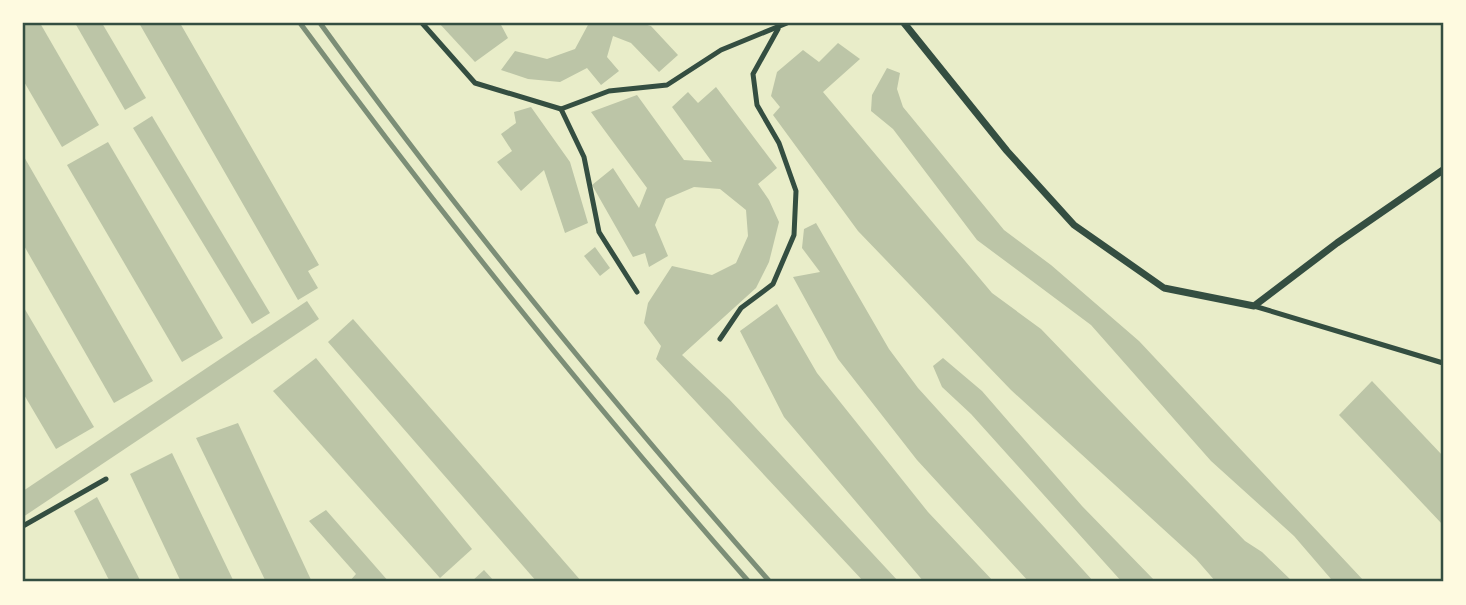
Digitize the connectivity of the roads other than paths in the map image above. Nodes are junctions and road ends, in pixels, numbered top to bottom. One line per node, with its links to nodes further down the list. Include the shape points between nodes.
1 (422, 23): 5 (lane, via 475,83)
2 (787, 23): 4 (lane)
3 (904, 23): 8 (street, via 1007,151 1074,225 1164,288)
4 (778, 29): 5 (lane, via 721,50 667,85 609,91); 9 (lane, via 753,74 757,105 779,143 796,191 794,235 773,284 741,308)
5 (561, 109): 7 (lane, via 584,157 598,232)
6 (1443, 170): 8 (street)
7 (637, 292)
8 (1254, 306): 10 (lane)
9 (720, 339)
10 (1443, 363)
11 (106, 479): 12 (lane)
12 (23, 526)

